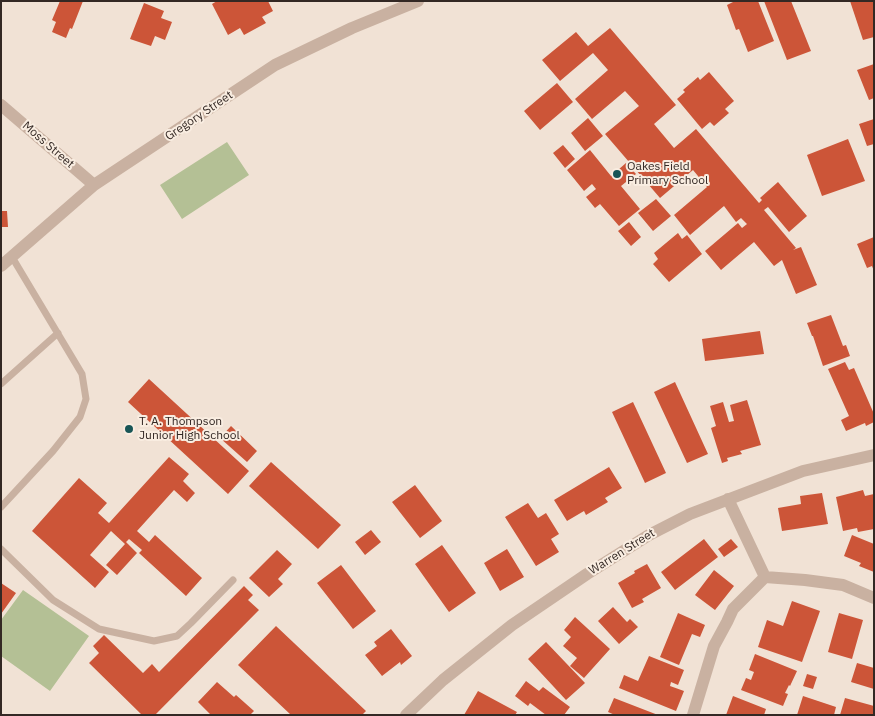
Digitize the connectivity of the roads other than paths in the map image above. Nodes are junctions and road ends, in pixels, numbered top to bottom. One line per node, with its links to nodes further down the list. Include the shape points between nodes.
1 (418, 1): 3 (street, Gregory Street, via 276,64)
2 (1, 105): 3 (street, Moss Street)
3 (94, 185): 4 (street, Gregory Street)
4 (12, 256): 5 (street, Gregory Street); 6 (lane)
5 (1, 266)
6 (58, 333): 7 (lane); 10 (lane, via 82,374 86,399 80,417)
7 (1, 384)
8 (874, 455): 9 (street, Warren Street, via 803,471)
9 (728, 499): 12 (street); 15 (street, Warren Street, via 649,535 580,579 512,626 443,680)
10 (1, 508)
11 (1, 548): 13 (lane, via 53,600 99,629 154,641 177,636)
12 (765, 577): 14 (street, via 843,585); 16 (street, via 733,609 714,646)
13 (233, 580)
14 (874, 598)
15 (406, 715)
16 (693, 715)

